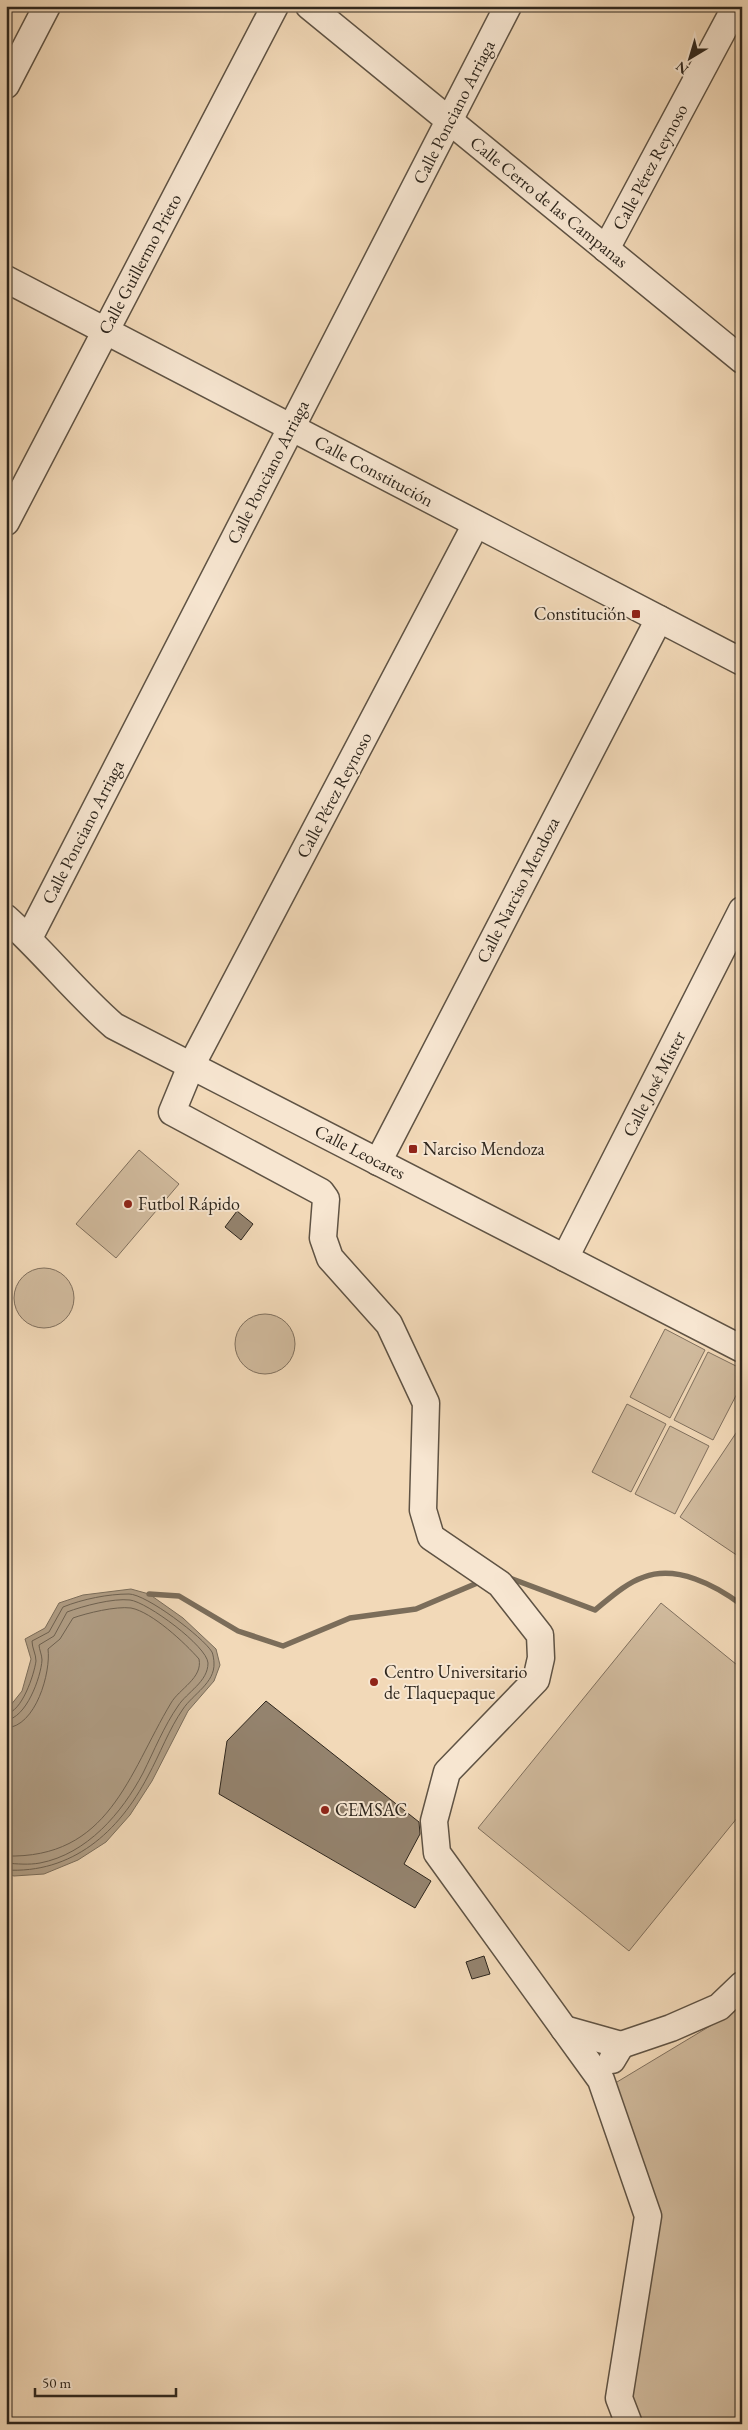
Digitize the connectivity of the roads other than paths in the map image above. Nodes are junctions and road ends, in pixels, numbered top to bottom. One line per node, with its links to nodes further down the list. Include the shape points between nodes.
1 (47, 6): 6 (street)
2 (275, 6): 10 (street, Calle Guillermo Prieto)
3 (309, 6): 7 (street, Calle Cerro de las Campanas)
4 (508, 6): 7 (street, Calle Ponciano Arriaga)
5 (736, 6): 8 (street, Calle Pérez Reynoso)
6 (6, 85)
7 (450, 121): 8 (street, Calle Cerro de las Campanas); 12 (street, Calle Ponciano Arriaga)
8 (606, 249): 11 (street, Calle Cerro de las Campanas)
9 (6, 279): 10 (street, Calle Constitución)
10 (105, 331): 12 (street, Calle Constitución); 13 (street, Calle Guillermo Prieto)
11 (742, 360)
12 (291, 428): 14 (street, Calle Constitución); 19 (street, Calle Ponciano Arriaga)
13 (6, 522)
14 (476, 524): 15 (street, Calle Constitución); 20 (street, Calle Pérez Reynoso)
15 (659, 619): 16 (street, Calle Constitución); 21 (street, Calle Narciso Mendoza)
16 (742, 662)
17 (742, 910): 22 (street, Calle José Mister)
18 (6, 918): 19 (street, Calle Leocares)
19 (29, 938): 20 (street, Calle Leocares, via 84,999 114,1026)
20 (192, 1066): 21 (street, Calle Leocares); 25 (street, Calle Pérez Reynoso, via 172,1112 322,1192 326,1199 323,1238 330,1258 389,1324 426,1402 423,1510 432,1537 500,1584 540,1635 542,1658 536,1680 446,1772 434,1821 437,1853)
21 (378, 1162): 22 (street, Calle Leocares)
22 (565, 1258): 23 (street, Calle Leocares)
23 (742, 1348)
24 (742, 1985): 26 (street, via 719,2007)
25 (564, 2029): 26 (street); 27 (street)
26 (621, 2045): 27 (street)
27 (601, 2080): 28 (street, via 648,2216 619,2398)
28 (629, 2424)

